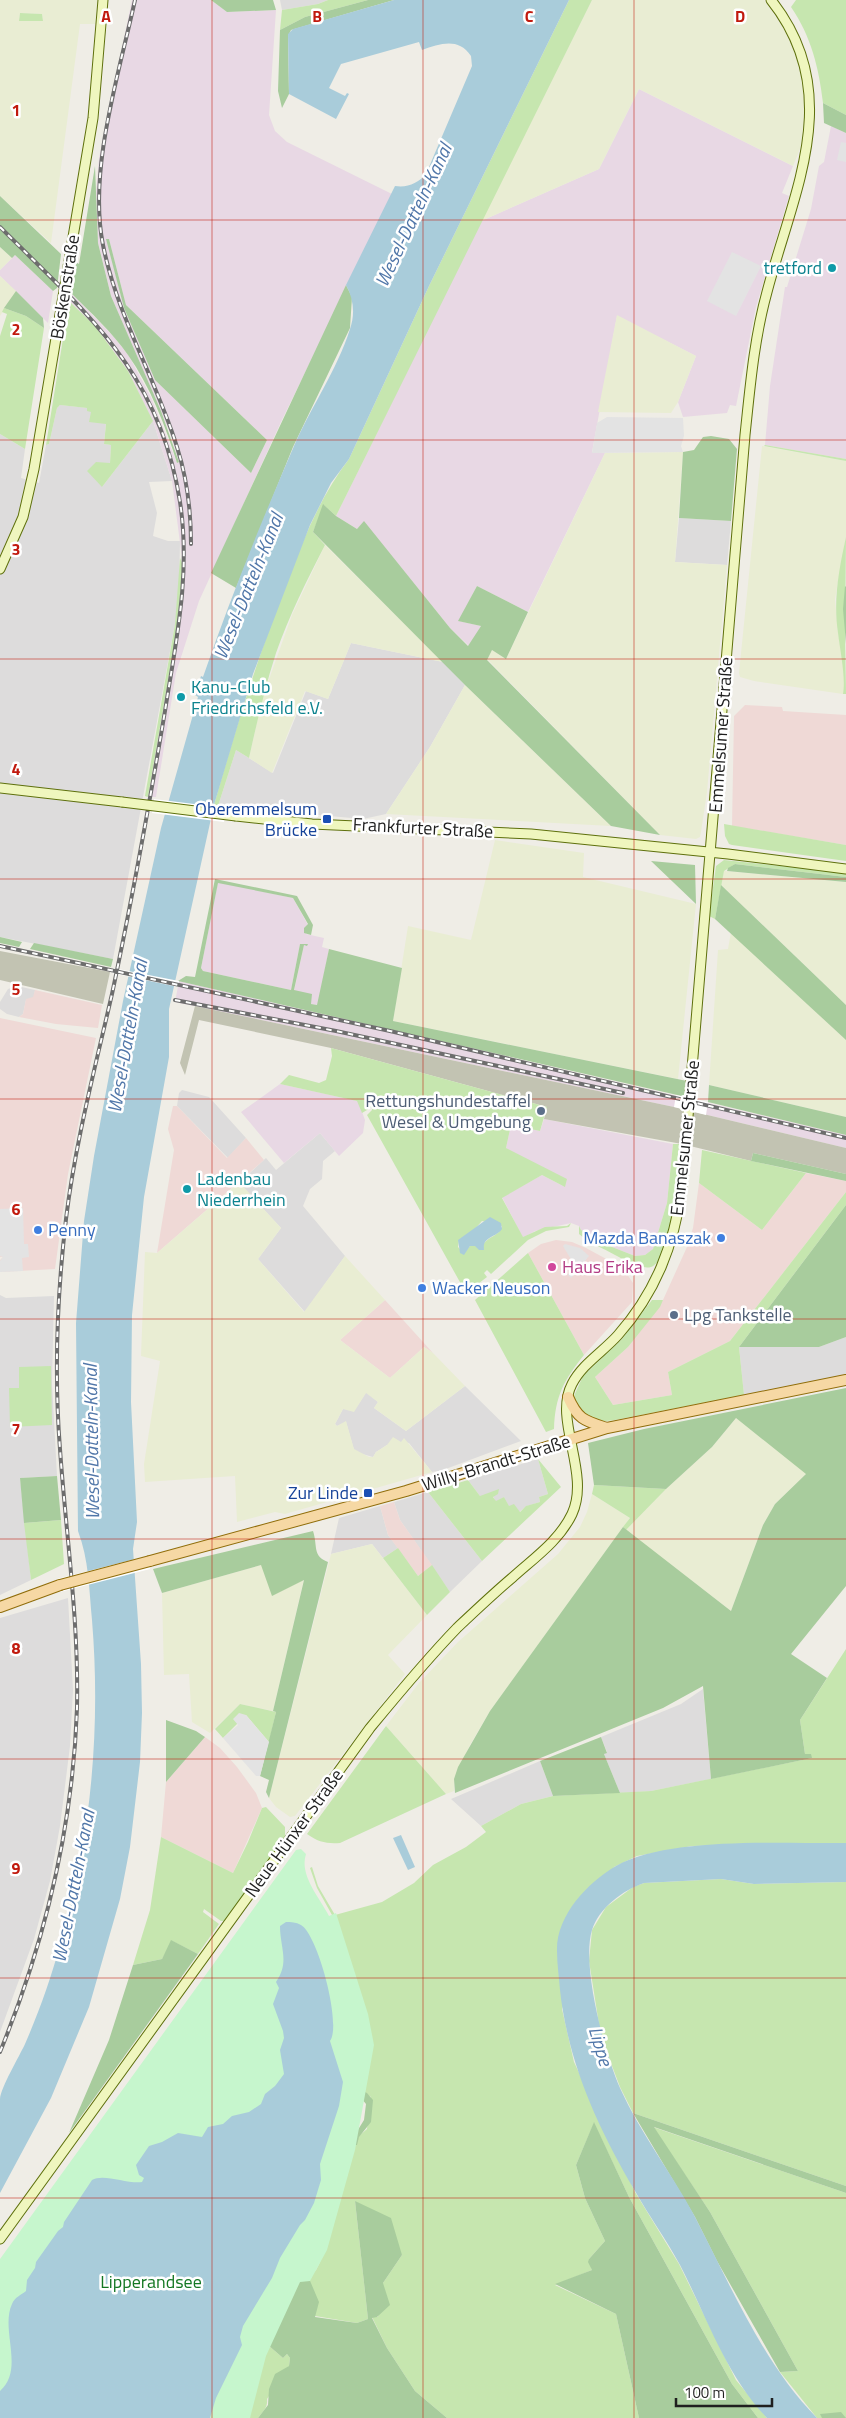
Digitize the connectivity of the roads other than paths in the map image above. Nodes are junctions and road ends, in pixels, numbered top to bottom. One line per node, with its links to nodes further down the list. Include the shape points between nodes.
1 (103, 0): 3 (main road, Böskenstraße, via 93,118 34,469 23,517)
2 (771, 0): 5 (main road, Emmelsumer Straße, via 796,38 805,61 811,91 812,125 804,166 766,294 753,360)
3 (0, 569)
4 (0, 788): 5 (main road, Frankfurter Straße, bridge, via 312,824 531,834)
5 (711, 853): 6 (main road, Frankfurter Straße); 8 (main road, Emmelsumer Straße, via 682,1188 675,1229 660,1274 642,1305 577,1376)
6 (846, 869)
7 (846, 1380): 9 (main road, Willy-Brandt-Straße)
8 (568, 1397): 9 (main road, via 575,1412 585,1422); 10 (main road, Emmelsumer Straße)
9 (607, 1428): 10 (main road, Willy-Brandt-Straße)
10 (571, 1440): 11 (main road, Willy-Brandt-Straße, bridge, via 406,1491 60,1586); 12 (main road, Neue Hünxer Straße, via 578,1490 572,1514 564,1528 457,1629 370,1728)
11 (0, 1607)
12 (0, 2239)

